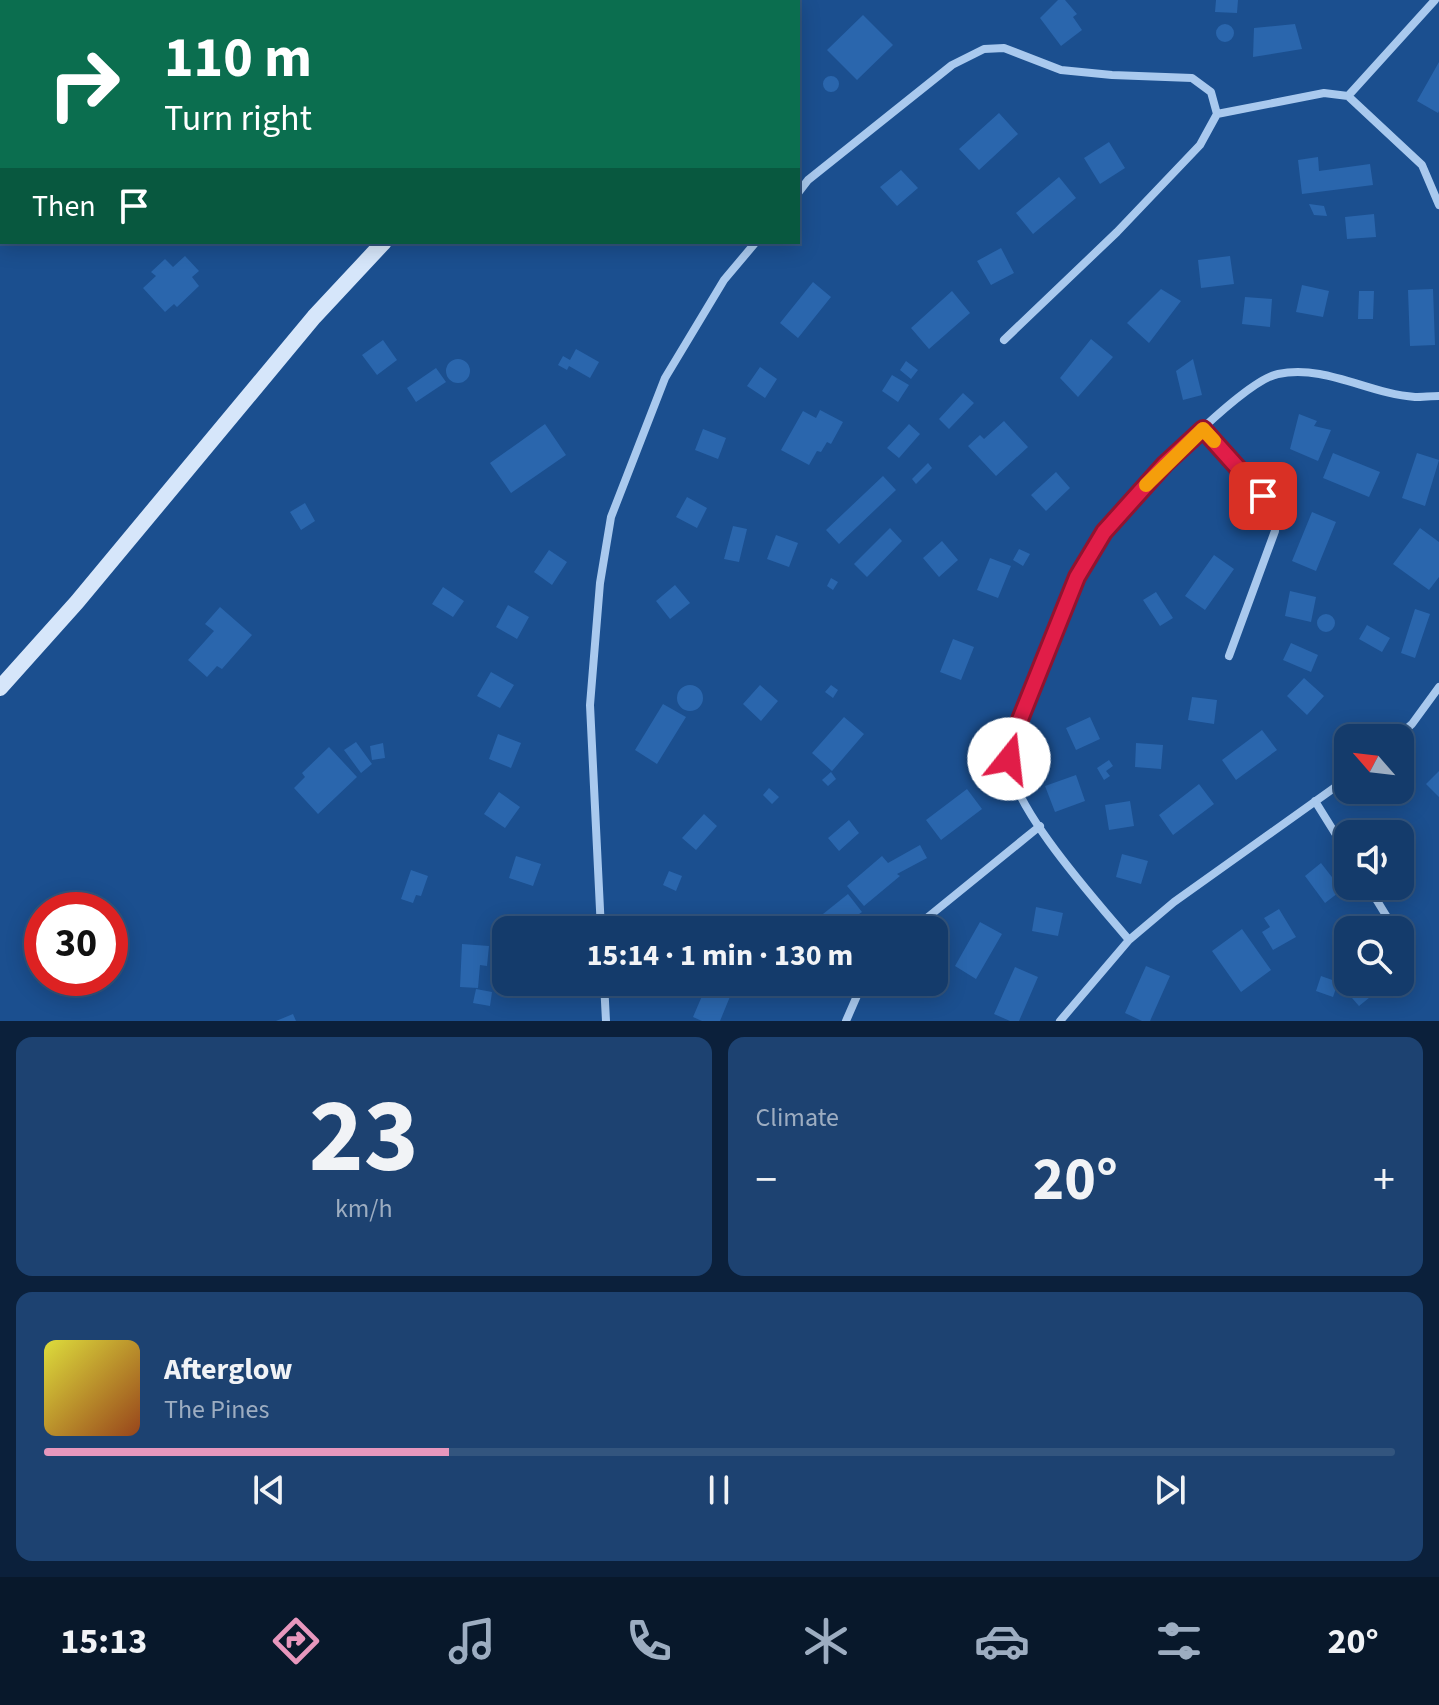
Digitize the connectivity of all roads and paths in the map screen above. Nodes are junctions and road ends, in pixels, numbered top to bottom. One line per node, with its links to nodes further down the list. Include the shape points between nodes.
1 (1435, 0): 2 (street)
2 (1348, 96): 3 (street, via 1324,93); 5 (street, via 1422,165)
3 (1217, 114): 4 (street, via 1211,92 1192,78 1061,70 1004,48 984,49 952,65); 8 (street, via 1200,145)
4 (800, 190)
5 (1439, 205)
6 (382, 244): 13 (street, via 314,317)
7 (754, 244): 19 (street, via 724,280 665,378 611,517 590,705)
8 (1004, 340)
9 (1439, 396): 10 (street, via 1413,397 1310,372 1276,374 1253,385)
10 (1203, 429): 11 (street, via 1276,517); 17 (street, via 1104,532 1077,577 1009,759 1014,788)
11 (1229, 656)
12 (1439, 687): 14 (street)
13 (0, 688)
14 (1412, 724)
15 (1334, 788): 16 (street)
16 (1315, 801): 18 (street); 21 (street)
17 (1040, 826): 20 (street); 21 (street)
18 (1334, 832)
19 (600, 916)
20 (929, 916)
21 (1129, 940): 26 (street)
22 (605, 996): 24 (street)
23 (857, 996): 25 (street)
24 (606, 1021)
25 (846, 1021)
26 (1060, 1021)

